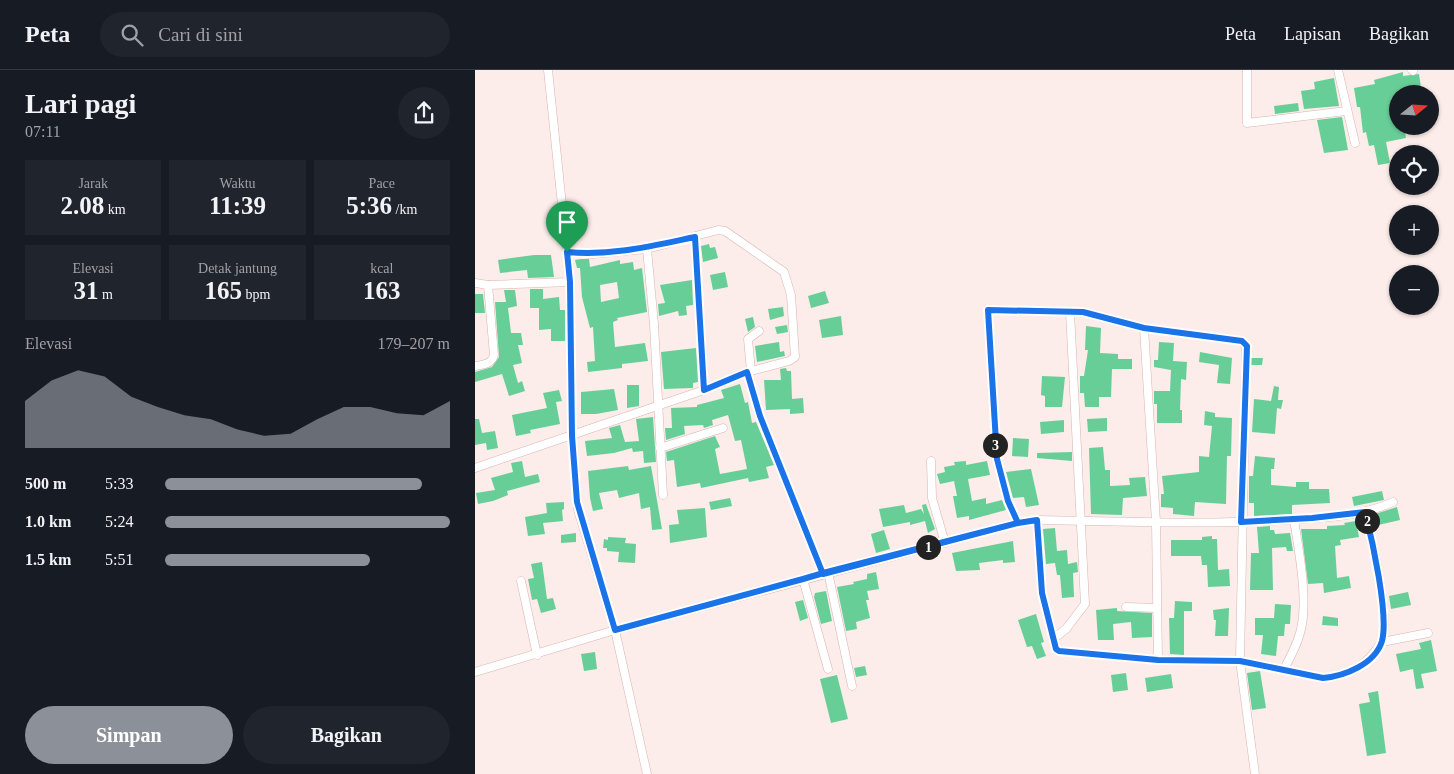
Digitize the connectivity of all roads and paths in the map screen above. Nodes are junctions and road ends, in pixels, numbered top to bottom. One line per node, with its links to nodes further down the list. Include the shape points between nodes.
1 (548, 70): 8 (street)
2 (1247, 70): 4 (street, via 1247,123)
3 (1338, 70): 4 (street)
4 (1346, 111): 5 (street)
5 (1355, 143)
6 (695, 237): 7 (street); 16 (street, via 725,231 786,276 791,294 796,355 789,361); 17 (street)
7 (647, 249): 8 (street, via 592,254); 18 (street)
8 (567, 252): 9 (street)
9 (570, 282): 11 (street); 20 (street)
10 (475, 283): 11 (street)
11 (488, 285): 15 (street, via 494,355 488,363)
12 (1070, 312): 13 (street, via 1083,312); 28 (street); 32 (street, via 990,309 987,313 997,459 1008,501)
13 (1144, 328): 30 (street); 31 (street, via 1233,339 1247,346)
14 (759, 332): 16 (street, via 750,336 747,342)
15 (475, 366)
16 (749, 372): 17 (street); 34 (street, via 760,416)
17 (704, 390): 18 (street)
18 (658, 405): 20 (street); 21 (street)
19 (723, 428): 21 (street)
20 (572, 436): 23 (street); 39 (street, via 578,510)
21 (660, 448): 24 (street)
22 (931, 461): 33 (street, via 932,498)
23 (475, 468)
24 (663, 495)
25 (1393, 502): 26 (street)
26 (1365, 512): 29 (street); 42 (street, via 1380,588)
27 (1037, 520): 28 (street); 32 (street); 41 (street, via 1042,593)
28 (1080, 520): 30 (street); 41 (street, via 1085,604 1066,629)
29 (1294, 520): 31 (street); 47 (street, via 1303,614 1295,649)
30 (1156, 522): 31 (street); 38 (street)
31 (1241, 522): 45 (street)
32 (1018, 523): 33 (street)
33 (945, 543): 34 (street)
34 (825, 573): 35 (street); 49 (street)
35 (803, 579): 39 (street); 46 (street)
36 (521, 581): 43 (street)
37 (1126, 607): 38 (street)
38 (1157, 608): 44 (street)
39 (615, 630): 43 (street); 50 (street)
40 (1428, 633): 42 (street)
41 (1053, 639): 44 (street, via 1059,651)
42 (1382, 642): 47 (street, via 1361,666 1337,677 1323,678)
43 (537, 655): 48 (street)
44 (1158, 660): 45 (street)
45 (1240, 661): 47 (street); 51 (street)
46 (828, 669)
47 (1284, 669)
48 (475, 672)
49 (852, 686)
50 (647, 774)
51 (1255, 774)

